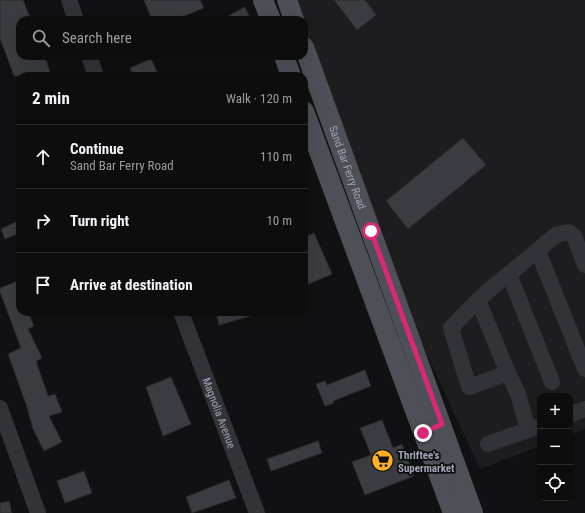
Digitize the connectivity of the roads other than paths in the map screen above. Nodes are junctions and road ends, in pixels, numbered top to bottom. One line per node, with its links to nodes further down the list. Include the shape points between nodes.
1 (69, 0): 4 (street)
2 (263, 0): 5 (main road)
3 (286, 0): 6 (main road)
4 (75, 16)
5 (269, 16)
6 (292, 16)
7 (308, 58): 24 (main road, Sand Bar Ferry Road)
8 (90, 60): 10 (street)
9 (285, 60): 11 (main road)
10 (95, 72)
11 (290, 72)
12 (308, 121): 26 (main road, Sand Bar Ferry Road)
13 (538, 251): 14 (street, via 556,235 568,232 574,236); 15 (street); 18 (street)
14 (585, 265)
15 (509, 274): 16 (street); 20 (street)
16 (478, 300): 19 (street); 19 (street, via 450,328 469,387)
17 (183, 316): 29 (street, Magnolia Avenue)
18 (585, 369)
19 (508, 373): 25 (street)
20 (552, 382)
21 (0, 408): 28 (street)
22 (585, 409): 23 (street)
23 (573, 414)
24 (442, 424): 26 (street); 31 (main road, Sand Bar Ferry Road)
25 (534, 428): 27 (street)
26 (423, 433): 30 (main road, Sand Bar Ferry Road)
27 (488, 444)
28 (38, 513)
29 (257, 513)
30 (453, 513)
31 (473, 513)

